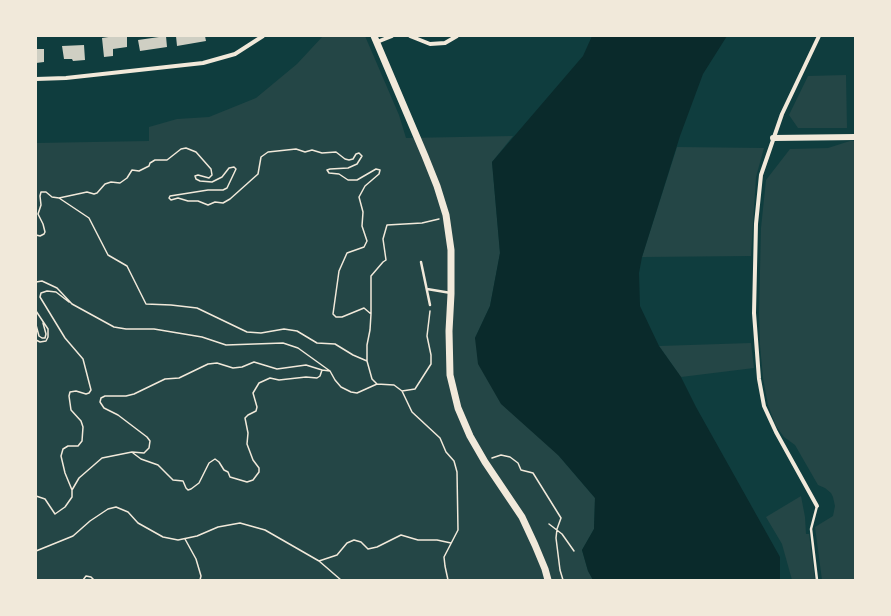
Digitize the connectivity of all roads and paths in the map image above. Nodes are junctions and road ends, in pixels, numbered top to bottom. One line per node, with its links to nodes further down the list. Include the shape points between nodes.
1 (263, 36): 7 (street, via 236,54 203,63)
2 (392, 36): 6 (street)
3 (410, 36): 4 (street, via 430,44 445,43)
4 (457, 36)
5 (819, 36): 9 (street)
6 (376, 39): 11 (main road, via 437,186)
7 (36, 79)
8 (855, 137): 9 (street)
9 (773, 138): 33 (street, via 762,175 756,224 754,313 759,379 764,406)
10 (59, 198): 12 (path, via 41,192 38,214 45,232 40,236); 20 (path, via 87,192 97,193 105,184 120,183 132,170 139,171 155,160 167,160 186,148 196,152 211,169 212,175 209,178 195,176 200,181 212,182 229,168 236,169 227,188 223,190 208,190 169,198 198,201 208,205 230,200 258,174 261,157 268,152 296,149 305,152 336,152 349,160 359,153 362,156 356,164 348,168 327,170 348,180 357,180 380,170 379,174 365,186 359,197 363,212 362,226 367,241 364,247 347,253 339,271 333,314 342,317 364,308); 24 (path, via 89,218 108,255 127,266 146,304 197,308 247,332 262,333 284,329 297,331 317,343 334,344)
11 (446, 215): 16 (main road, via 451,250); 20 (path, via 436,221 387,225 384,240 386,260 371,276)
12 (36, 235)
13 (421, 262): 15 (lane)
14 (36, 282): 17 (path, via 42,281 57,288)
15 (427, 289): 16 (lane); 18 (lane)
16 (451, 294): 30 (main road, via 450,374 458,408)
17 (72, 304): 26 (path, via 114,327 154,329 226,344 284,343 298,348); 31 (path, via 56,292 41,292 40,297 65,338 82,359 91,390 86,394 70,392 69,396 71,410 83,427 82,441 78,446 63,449 61,456)
18 (430, 305): 28 (path, via 427,336 431,364 414,389)
19 (36, 312): 21 (path)
20 (371, 314): 24 (path, via 366,345)
21 (42, 319): 22 (path, via 45,338 39,336); 23 (path, via 48,329 48,337 46,341)
22 (36, 325)
23 (36, 340)
24 (368, 360): 27 (path, via 372,379)
25 (322, 370): 26 (path); 29 (path, via 306,365 278,369 254,362 233,368 217,363 208,364 179,378 165,379 134,394 101,398 100,402 104,408 118,415 150,441 149,448 144,453); 29 (path, via 317,378 270,378 259,382 254,393 256,411 245,418 248,444 253,460 259,468 253,480 247,482 230,477 215,459 209,463 199,483 188,490 183,481 173,480 158,465 141,459)
26 (330, 370): 27 (path, via 341,387 351,392 357,393)
27 (377, 384): 28 (path, via 394,385)
28 (402, 391): 37 (path, via 412,412 440,438 446,452 454,461 457,472 458,530)
29 (132, 452): 31 (path, via 102,458 79,478)
30 (485, 462): 35 (path, via 501,455 510,457 518,463 521,470 533,473 561,518); 46 (main road, via 522,517)
31 (72, 490): 32 (path, via 72,497 65,507 55,514 46,500)
32 (36, 496)
33 (817, 506): 48 (lane, via 811,529)
34 (549, 524): 35 (path)
35 (557, 529): 39 (path); 47 (path, via 557,549)
36 (185, 538): 38 (path, via 178,540 164,537 138,523 128,512 116,507 108,509 73,536); 40 (path, via 240,523 265,530); 43 (path, via 196,560)
37 (451, 543): 40 (path, via 418,540 401,535 377,547 368,548 354,540 337,556); 45 (path, via 444,557)
38 (36, 551)
39 (574, 552)
40 (319, 561): 44 (path)
41 (83, 580): 42 (path, via 86,576)
42 (94, 580)
43 (200, 580)
44 (342, 580)
45 (448, 580)
46 (548, 580)
47 (563, 580)
48 (817, 580)

